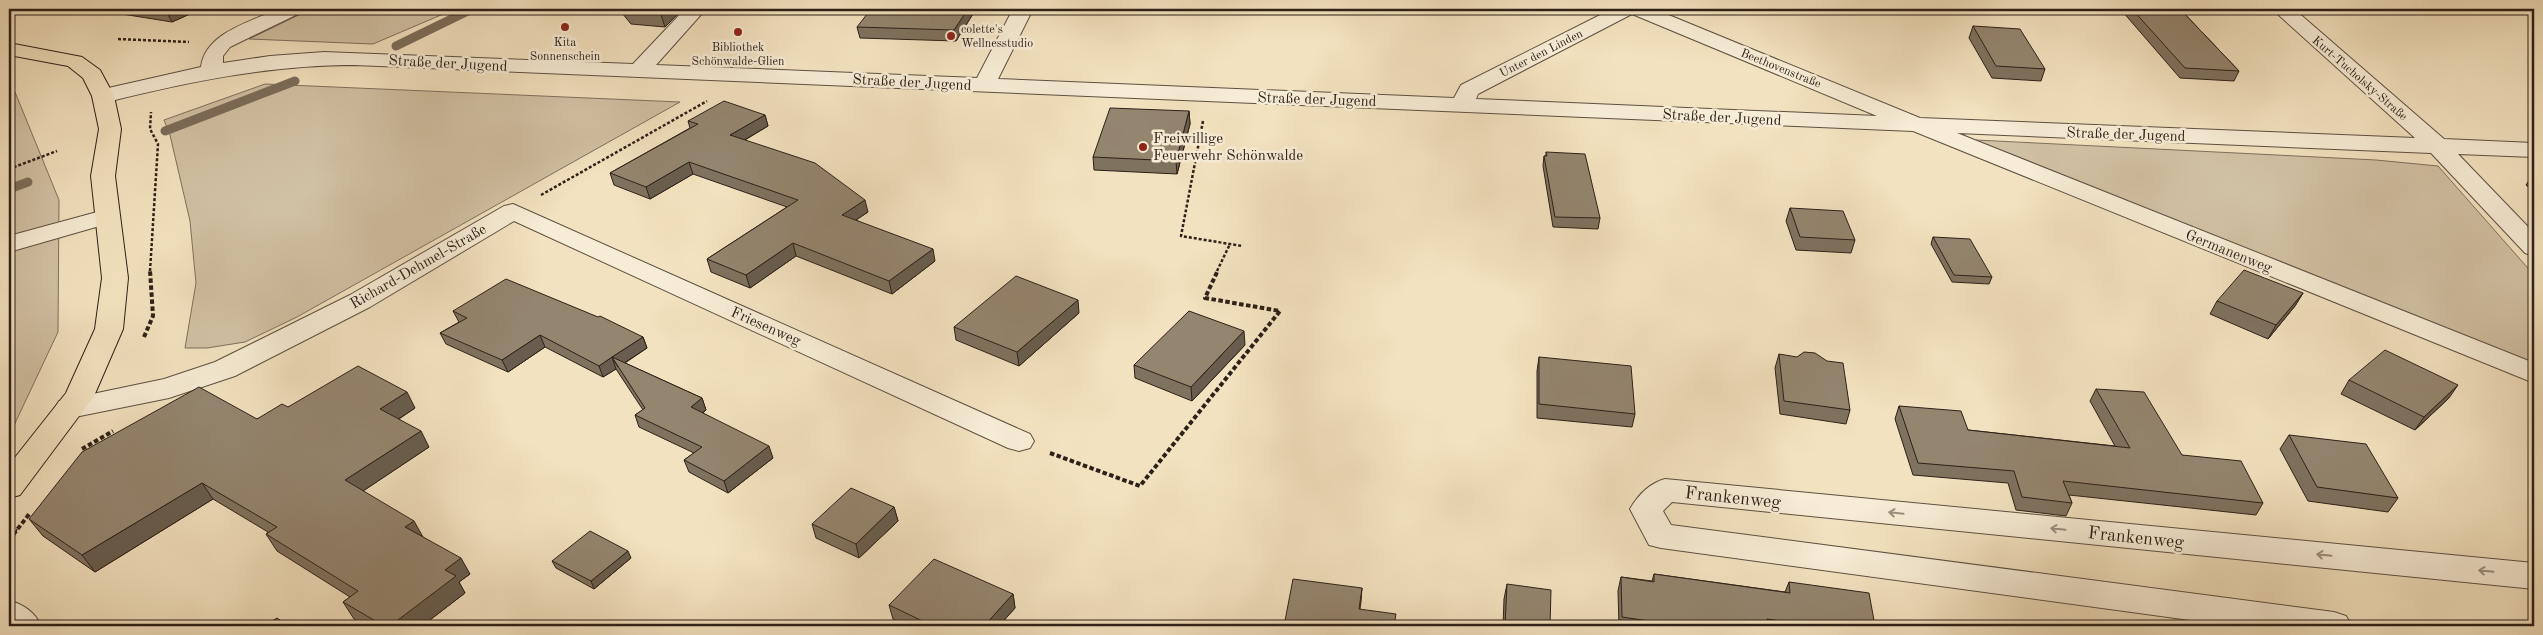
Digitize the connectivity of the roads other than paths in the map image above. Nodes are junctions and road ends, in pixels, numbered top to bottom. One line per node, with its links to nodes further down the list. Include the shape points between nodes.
1 (293, 9): 8 (street, via 223,43 213,56)
2 (696, 9): 9 (street)
3 (1023, 9): 10 (street)
4 (1627, 9): 12 (street, Unter den Linden, via 1469,90)
5 (1637, 9): 13 (street, Beethovenstraße)
6 (2282, 9): 14 (street, Kurt-Tucholsky-Straße)
7 (9, 49): 11 (main road, via 75,61 92,75)
8 (211, 72): 9 (street, Straße der Jugend, via 296,60 347,59); 11 (street, Straße der Jugend)
9 (638, 72): 10 (street, Straße der Jugend)
10 (984, 86): 12 (street, Straße der Jugend)
11 (103, 96): 17 (main road, via 110,129 103,176)
12 (1462, 105): 13 (street, Straße der Jugend)
13 (1925, 126): 14 (street, Straße der Jugend); 20 (street, Germanenweg)
14 (2438, 146): 15 (street, Straße der Jugend); 19 (street, Kurt-Tucholsky-Straße)
15 (2534, 150)
16 (513, 211): 21 (street, Richard-Dehmel-Straße, via 360,301 225,369 170,388); 22 (street, Friesenweg)
17 (108, 216): 18 (street); 21 (main road, via 115,278 110,330 79,396)
18 (9, 244)
19 (2534, 248)
20 (2534, 374)
21 (70, 408): 23 (main road)
22 (1019, 441)
23 (9, 487)
24 (2534, 576): 27 (street, Frankenweg, one-way to 27, via 1665,490 1646,509 1662,536)
25 (9, 614): 26 (street)
26 (24, 626)
27 (2334, 626)

